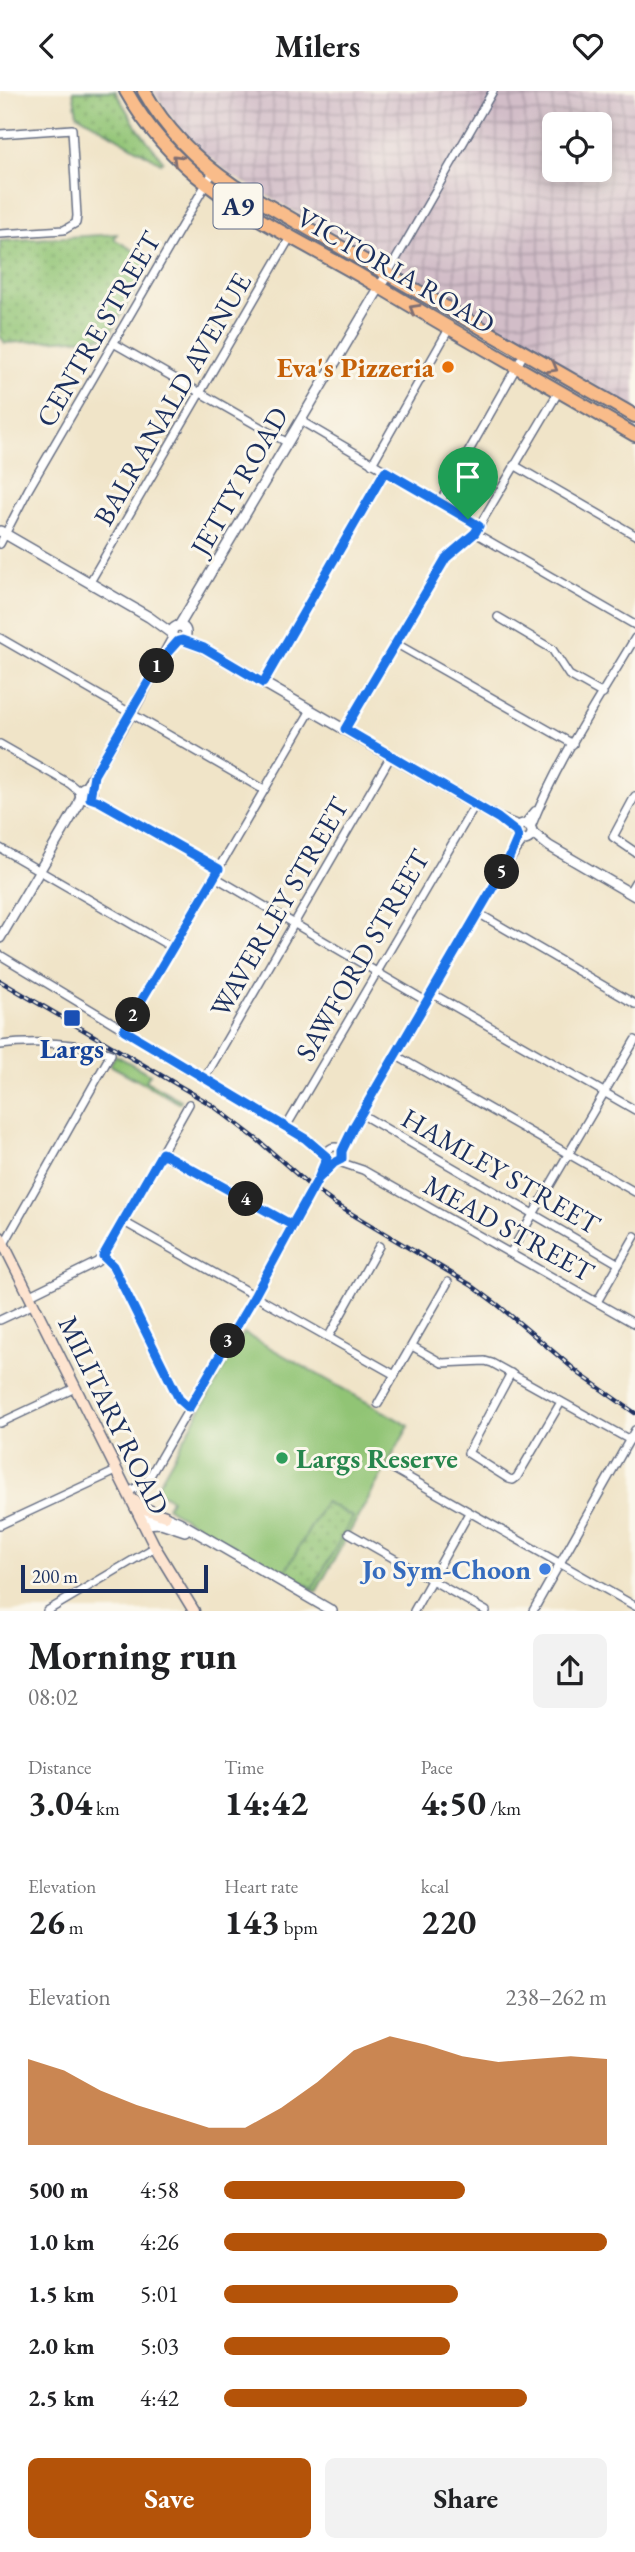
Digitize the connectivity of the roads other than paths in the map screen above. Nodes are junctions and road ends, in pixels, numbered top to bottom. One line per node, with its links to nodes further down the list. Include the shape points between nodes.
1 (126, 91): 6 (highway, VICTORIA ROAD / A9, one-way to 1, via 169,152)
2 (144, 91): 5 (highway, VICTORIA ROAD / A9, via 183,144)
3 (493, 91): 9 (street, JETTY ROAD)
4 (0, 134): 7 (street, via 72,129 76,223 64,230)
5 (213, 172): 6 (street, CENTRE STREET); 9 (highway, VICTORIA ROAD / A9)
6 (206, 185): 8 (highway, VICTORIA ROAD / A9); 12 (street, CENTRE STREET)
7 (0, 233)
8 (291, 236): 10 (highway, VICTORIA ROAD / A9); 16 (street, BALRANALD AVENUE)
9 (388, 273): 10 (street, JETTY ROAD); 13 (highway, VICTORIA ROAD / A9)
10 (379, 287): 11 (highway, VICTORIA ROAD / A9, one-way to 10); 18 (street, JETTY ROAD)
11 (449, 329): 14 (highway, VICTORIA ROAD / A9); 21 (street)
12 (115, 344): 16 (street); 26 (street, CENTRE STREET)
13 (525, 352): 14 (street); 17 (highway, VICTORIA ROAD / A9, one-way to 17)
14 (516, 367): 15 (highway, VICTORIA ROAD / A9); 24 (street)
15 (559, 391): 19 (highway, VICTORIA ROAD / A9); 22 (street)
16 (200, 393): 20 (street); 29 (street, BALRANALD AVENUE)
17 (635, 416)
18 (301, 421): 20 (street, JETTY ROAD); 21 (street)
19 (635, 435)
20 (288, 443): 32 (street, JETTY ROAD)
21 (372, 464): 23 (street)
22 (514, 465): 25 (street); 27 (street)
23 (385, 471): 24 (street); 36 (street)
24 (440, 502): 25 (street)
25 (477, 529): 31 (street); 35 (street, via 446,558)
26 (2, 532): 28 (street, CENTRE STREET); 29 (street)
27 (635, 535)
28 (0, 544)
29 (90, 582): 32 (street)
30 (498, 617): 37 (street, via 552,649 569,675)
31 (635, 625)
32 (179, 633): 36 (street); 39 (street, JETTY ROAD)
33 (0, 638): 39 (street)
34 (635, 638): 37 (street)
35 (395, 643): 40 (street); 42 (street)
36 (263, 683): 38 (street)
37 (603, 694): 42 (street)
38 (311, 710): 40 (street); 44 (street)
39 (131, 714): 44 (street); 45 (street, JETTY ROAD, via 94,775)
40 (345, 729): 43 (street)
41 (0, 744): 45 (street)
42 (573, 744): 48 (street)
43 (391, 756): 47 (street); 56 (street, WAVERLEY STREET)
44 (264, 790): 52 (street)
45 (88, 794): 51 (street); 52 (street)
46 (635, 796): 50 (street, via 613,837)
47 (475, 804): 48 (street); 60 (street, SAWFORD STREET)
48 (524, 832): 54 (street); 55 (street)
49 (0, 848): 51 (street)
50 (635, 852)
51 (39, 870): 57 (street); 58 (street)
52 (217, 873): 56 (street); 58 (street)
53 (635, 882): 54 (street)
54 (632, 894)
55 (478, 913): 61 (street); 63 (street)
56 (294, 923): 60 (street); 70 (street, WAVERLEY STREET)
57 (0, 938)
58 (173, 948): 64 (street)
59 (0, 957): 64 (street, MEAD STREET)
60 (377, 972): 62 (street); 75 (street, SAWFORD STREET)
61 (431, 993): 62 (street); 71 (street)
62 (426, 1001): 68 (street)
63 (635, 1004)
64 (124, 1030): 70 (street, MEAD STREET)
65 (635, 1040): 67 (street)
66 (0, 1045): 84 (street, via 94,1048 111,1055)
67 (627, 1054): 69 (street); 71 (street)
68 (395, 1055): 74 (street); 77 (street)
69 (635, 1059)
70 (204, 1079): 75 (street, MEAD STREET)
71 (604, 1093): 73 (street); 77 (street)
72 (189, 1104): 76 (street)
73 (635, 1110)
74 (361, 1114): 78 (street); 80 (street, HAMLEY STREET)
75 (286, 1127): 78 (street, MEAD STREET)
76 (162, 1153): 81 (street); 82 (street)
77 (568, 1154): 79 (street); 80 (street)
78 (335, 1155): 82 (street); 86 (street, MEAD STREET)
79 (635, 1192)
80 (533, 1214): 86 (street); 88 (street, HAMLEY STREET)
81 (124, 1222): 87 (street); 90 (street)
82 (292, 1225): 90 (street)
83 (635, 1236): 88 (street)
84 (2, 1241): 91 (main road, MILITARY ROAD)
85 (379, 1247): 95 (street)
86 (511, 1252): 92 (street, MEAD STREET)
87 (103, 1256): 91 (street); 102 (street, via 113,1266 179,1399)
88 (619, 1263): 92 (street)
89 (448, 1282): 96 (street)
90 (255, 1295): 95 (street); 102 (street)
91 (32, 1300): 93 (street); 99 (main road, MILITARY ROAD)
92 (597, 1302): 94 (street, MEAD STREET)
93 (0, 1320)
94 (635, 1324)
95 (329, 1336): 98 (street)
96 (412, 1346): 97 (street, via 442,1363 485,1361); 98 (street)
97 (511, 1373): 100 (street); 100 (street, via 468,1453 513,1480)
98 (395, 1375): 101 (street)
99 (75, 1388): 103 (street); 106 (main road, MILITARY ROAD)
100 (561, 1402): 104 (street)
101 (379, 1404)
102 (189, 1408): 107 (street, via 147,1481)
103 (0, 1423)
104 (633, 1436): 115 (street)
105 (390, 1467): 108 (street)
106 (116, 1471): 107 (main road, MILITARY ROAD); 111 (street)
107 (127, 1493): 109 (main road, via 142,1508); 110 (main road, MILITARY ROAD)
108 (469, 1513): 115 (street); 116 (street)
109 (165, 1516): 110 (street); 114 (street)
110 (141, 1521): 113 (main road, MILITARY ROAD); 114 (street, via 172,1526)
111 (0, 1525)
112 (349, 1533): 116 (street)
113 (155, 1547): 118 (street); 119 (main road, MILITARY ROAD)
114 (222, 1548): 120 (street)
115 (560, 1563): 117 (street); 123 (street)
116 (432, 1580): 121 (street); 122 (street)
117 (635, 1605)
118 (47, 1611)
119 (194, 1611)
120 (332, 1611)
121 (414, 1611)
122 (486, 1611)
123 (533, 1611)

